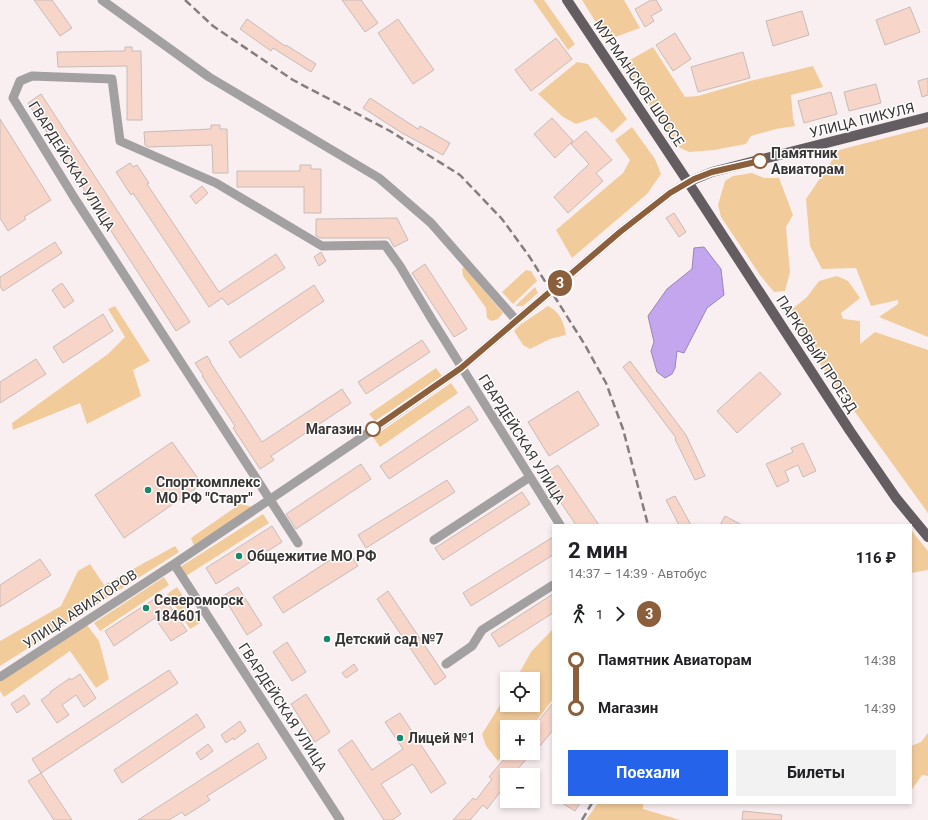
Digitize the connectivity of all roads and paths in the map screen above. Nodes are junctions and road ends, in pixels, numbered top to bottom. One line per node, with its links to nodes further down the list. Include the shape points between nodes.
1 (102, 0): 5 (street, via 209,76 379,178 431,223)
2 (567, 0): 4 (main road, МУРМАНСКОЕ ШОССЕ)
3 (928, 117): 4 (main road, УЛИЦА ПИКУЛЯ, via 712,172)
4 (688, 182): 5 (street, ГВАРДЕЙСКАЯ УЛИЦА, via 620,232); 10 (main road, ПАРКОВЫЙ ПРОЕЗД, via 873,466)
5 (516, 320): 6 (street, ГВАРДЕЙСКАЯ УЛИЦА)
6 (461, 368): 7 (street, ГВАРДЕЙСКАЯ УЛИЦА); 8 (street, ГВАРДЕЙСКАЯ УЛИЦА); 8 (street, ГВАРДЕЙСКАЯ УЛИЦА, via 385,245 322,246 216,183 120,141 112,79 32,76 20,81 13,98 75,199)
7 (530, 477): 9 (street, ГВАРДЕЙСКАЯ УЛИЦА); 11 (street)
8 (270, 500): 12 (street, ГВАРДЕЙСКАЯ УЛИЦА); 13 (street, ГВАРДЕЙСКАЯ УЛИЦА)
9 (559, 524)
10 (928, 537)
11 (434, 540)
12 (298, 544)
13 (174, 564): 16 (street, УЛИЦА АВИАТОРОВ); 17 (street, ГВАРДЕЙСКАЯ УЛИЦА)
14 (552, 586): 15 (street, via 482,630 472,646)
15 (446, 664)
16 (0, 676)
17 (340, 820)

